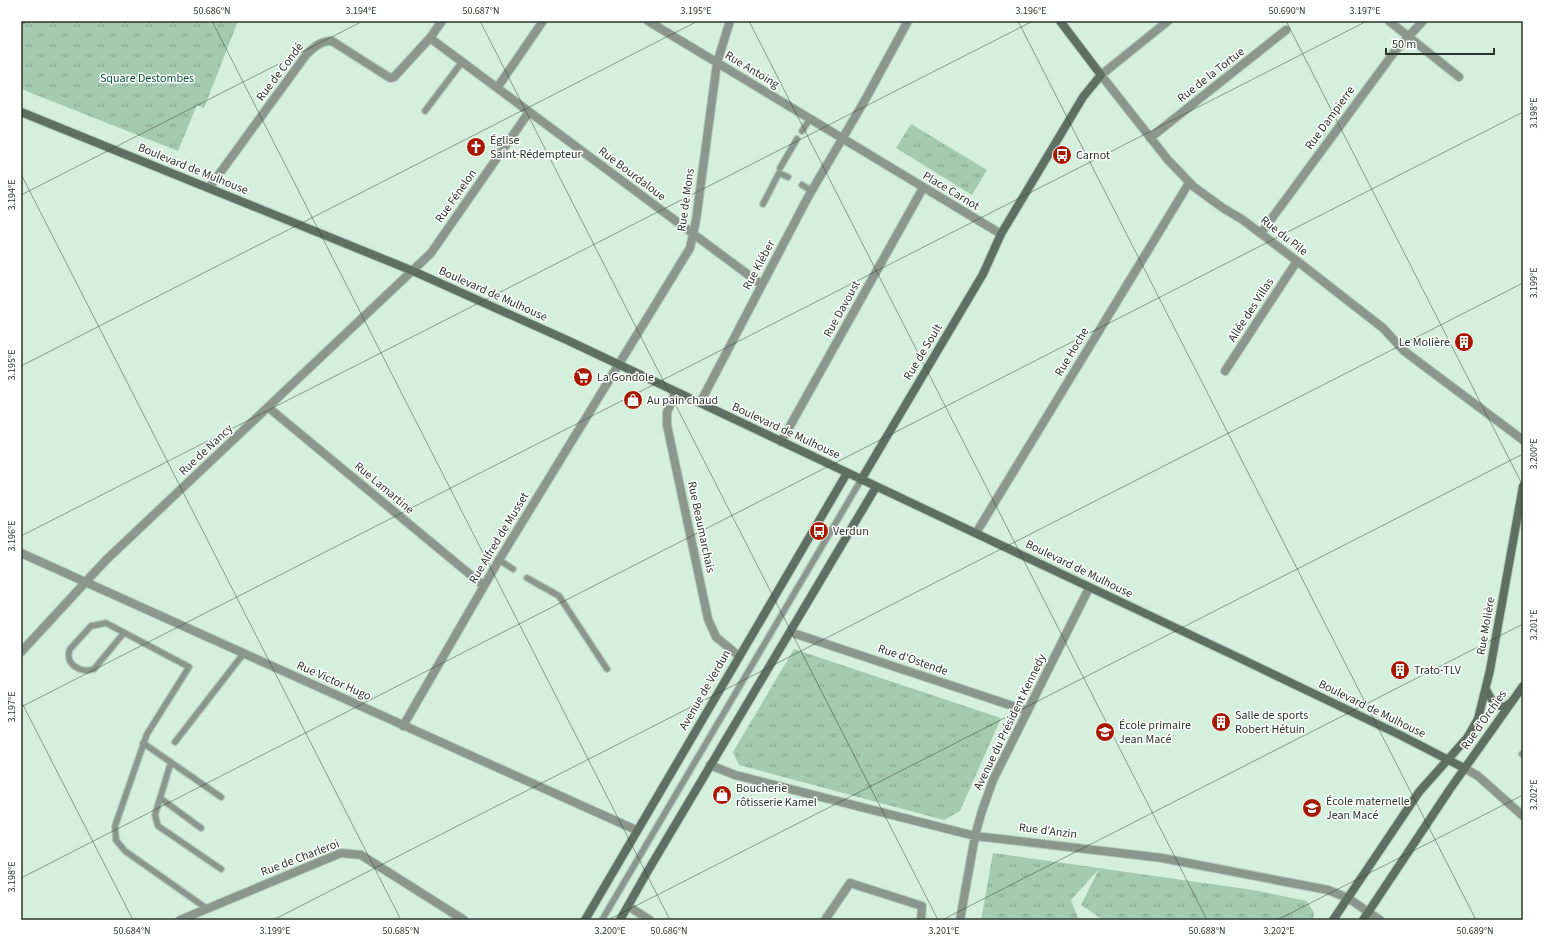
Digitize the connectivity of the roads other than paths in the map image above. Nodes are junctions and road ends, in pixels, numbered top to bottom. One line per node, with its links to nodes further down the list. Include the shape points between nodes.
1 (442, 21): 12 (street, Rue de Condé)
2 (543, 21): 17 (street)
3 (648, 21): 14 (street, Rue Antoing)
4 (730, 21): 14 (street, Rue de Mons)
5 (908, 21): 25 (street)
6 (1060, 21): 15 (street, Rue du Pile)
7 (1168, 21): 15 (street)
8 (1389, 21): 11 (street)
9 (1423, 21): 11 (street, Rue Dampierre)
10 (1286, 30): 23 (street, Rue de la Tortue)
11 (1408, 36): 16 (street); 34 (street, Rue Dampierre)
12 (430, 38): 13 (street, Rue Bourdaloue); 30 (street, Rue de Condé, via 394,77 390,78 332,41 315,46)
13 (462, 62): 17 (street, Rue Bourdaloue); 18 (lane)
14 (718, 63): 21 (street, Rue Antoing); 36 (street, Rue de Mons)
15 (1101, 75): 23 (street, Rue du Pile); 35 (street, via 1083,97)
16 (1459, 77)
17 (497, 88): 20 (street, Rue Bourdaloue)
18 (425, 111)
19 (21, 112): 30 (street, Boulevard de Mulhouse)
20 (529, 112): 36 (street, Rue Bourdaloue); 38 (street, Rue Fénelon, via 431,253)
21 (810, 119): 22 (lane); 25 (street, Rue Antoing)
22 (802, 131)
23 (1150, 138): 28 (street, Rue du Pile)
24 (797, 139): 26 (lane)
25 (842, 139): 31 (street, Place Carnot); 32 (street, Rue Kléber)
26 (780, 168)
27 (788, 178): 33 (lane, via 779,173)
28 (1189, 183): 34 (street, Rue du Pile); 51 (street, Rue Hoche)
29 (802, 184): 32 (lane)
30 (209, 188): 38 (street, Boulevard de Mulhouse)
31 (923, 188): 35 (street, Place Carnot); 46 (street, Rue Davoust)
32 (812, 191): 39 (street, Rue Kléber)
33 (763, 204)
34 (1261, 233): 37 (street, Rue du Pile)
35 (1001, 234): 48 (street, Rue de Soult, via 983,274)
36 (694, 236): 39 (street, Rue Bourdaloue); 40 (street, Rue de Mons, via 685,257)
37 (1297, 261): 41 (street, Allée des Villas); 45 (street, Rue du Pile, via 1383,328 1404,351)
38 (413, 271): 40 (street, Boulevard de Mulhouse); 44 (street, Rue de Nancy)
39 (762, 285): 43 (street, Rue Kléber)
40 (620, 365): 42 (street, Boulevard de Mulhouse); 53 (street, Rue Alfred de Musset)
41 (1225, 371)
42 (676, 392): 43 (street, Boulevard de Mulhouse); 63 (street, Rue Beaumarchais, via 667,412 667,425 708,619 716,637)
43 (700, 403): 46 (street, Boulevard de Mulhouse)
44 (269, 408): 56 (street, Rue de Nancy); 57 (street, Rue Lamartine)
45 (1523, 440)
46 (781, 442): 47 (street, Boulevard de Mulhouse)
47 (847, 473): 48 (street, Boulevard de Mulhouse); 63 (street, Avenue de Verdun)
48 (861, 480): 50 (street, Boulevard de Mulhouse); 90 (lane)
49 (1523, 486): 66 (street, Rue Molière)
50 (876, 487): 51 (street, Boulevard de Mulhouse); 59 (street)
51 (976, 533): 58 (street, Boulevard de Mulhouse)
52 (21, 553): 56 (street, Rue Victor Hugo)
53 (499, 560): 54 (lane); 57 (street, Rue Alfred de Musset)
54 (513, 569)
55 (526, 578): 64 (lane, via 559,596)
56 (85, 582): 61 (street, Rue de Nancy); 62 (street, Rue Victor Hugo)
57 (484, 586): 69 (street, Rue Alfred de Musset)
58 (1089, 588): 68 (street, Avenue du Président Kennedy); 72 (street, Boulevard de Mulhouse)
59 (790, 632): 68 (street, Rue d'Ostende); 74 (street)
60 (124, 634): 60 (lane, via 94,669 82,671 69,659 70,649 91,626 106,623); 71 (lane, via 189,667)
61 (21, 652)
62 (244, 654): 69 (street, Rue Victor Hugo); 70 (lane)
63 (739, 656): 80 (street, Avenue de Verdun)
64 (607, 669)
65 (1523, 686): 67 (street, Rue d'Orchies)
66 (1486, 689): 67 (street, via 1498,705 1505,707); 72 (street, Rue Molière, via 1478,719 1467,738)
67 (1510, 703): 75 (street, Rue d'Orchies)
68 (1028, 711): 81 (street, Avenue du Président Kennedy, via 993,780)
69 (404, 726): 80 (street, Rue Victor Hugo)
70 (175, 742)
71 (143, 743): 73 (lane); 85 (lane, via 116,822 116,840 132,857)
72 (1447, 759): 75 (street, Boulevard de Mulhouse); 83 (street, Rue Molière, via 1419,792)
73 (171, 762): 76 (lane); 77 (lane)
74 (710, 765): 81 (street, Rue d'Anzin, via 735,775); 84 (street)
75 (1464, 768): 78 (street, via 1478,776); 86 (street, Rue d'Orchies)
76 (221, 797)
77 (160, 798): 79 (lane); 82 (lane, via 155,815 158,826)
78 (1523, 816)
79 (201, 828)
80 (636, 830): 89 (street, Avenue de Verdun)
81 (975, 836): 83 (street, Rue d'Anzin, via 1162,858 1328,890); 95 (street, Avenue du Président Kennedy)
82 (222, 869)
83 (1348, 898): 86 (street, Rue d'Anzin); 96 (street, Rue Molière)
84 (628, 906): 91 (street); 92 (street)
85 (206, 908): 87 (street, Rue de Charleroi); 88 (street, Rue de Charleroi, via 347,852 361,855)
86 (1369, 911): 97 (street, Rue d'Orchies); 98 (street, Rue d'Anzin)
87 (180, 920)
88 (464, 920)
89 (585, 920)
90 (602, 920)
91 (620, 920)
92 (650, 920)
93 (825, 920): 94 (street, via 850,883 922,906)
94 (921, 920)
95 (960, 920)
96 (1333, 920)
97 (1363, 920)
98 (1380, 920)

